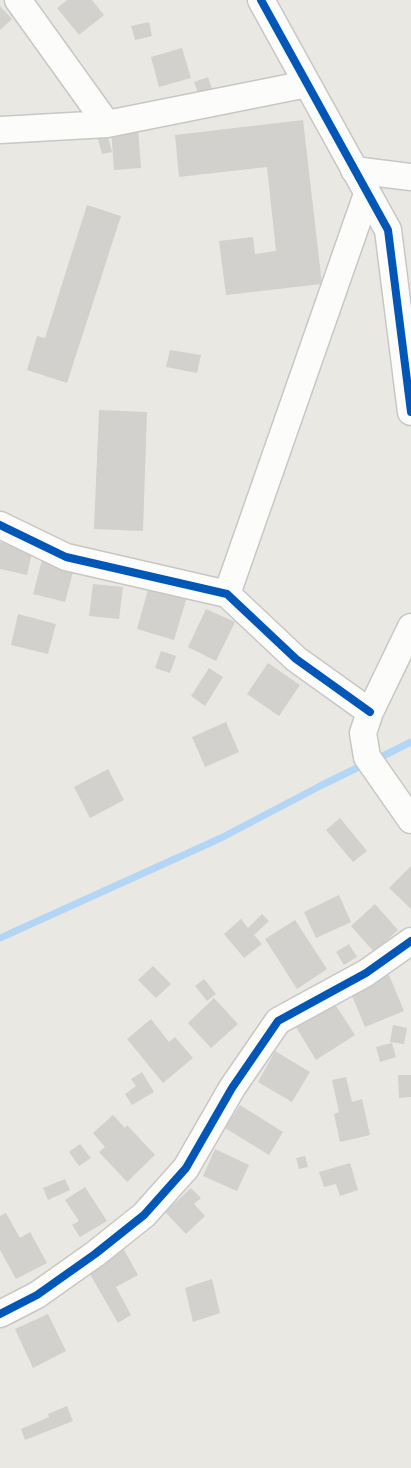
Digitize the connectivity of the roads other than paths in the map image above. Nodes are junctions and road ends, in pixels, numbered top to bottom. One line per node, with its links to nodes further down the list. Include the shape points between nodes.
1 (18, 0): 4 (street)
2 (261, 0): 3 (street)
3 (307, 84): 4 (street); 6 (street)
4 (107, 124): 5 (street)
5 (0, 130)
6 (354, 170): 7 (street); 8 (street)
7 (411, 177)
8 (367, 194): 9 (street, via 388,230); 11 (street)
9 (411, 412)
10 (0, 524): 11 (street, via 66,557)
11 (227, 594): 13 (street, via 296,659)
12 (411, 627): 13 (street)
13 (370, 712): 14 (street, via 364,733 367,757)
14 (411, 820)
15 (411, 941): 16 (street, via 366,973 278,1021 232,1088 186,1168 144,1215 37,1295)
16 (0, 1314)

